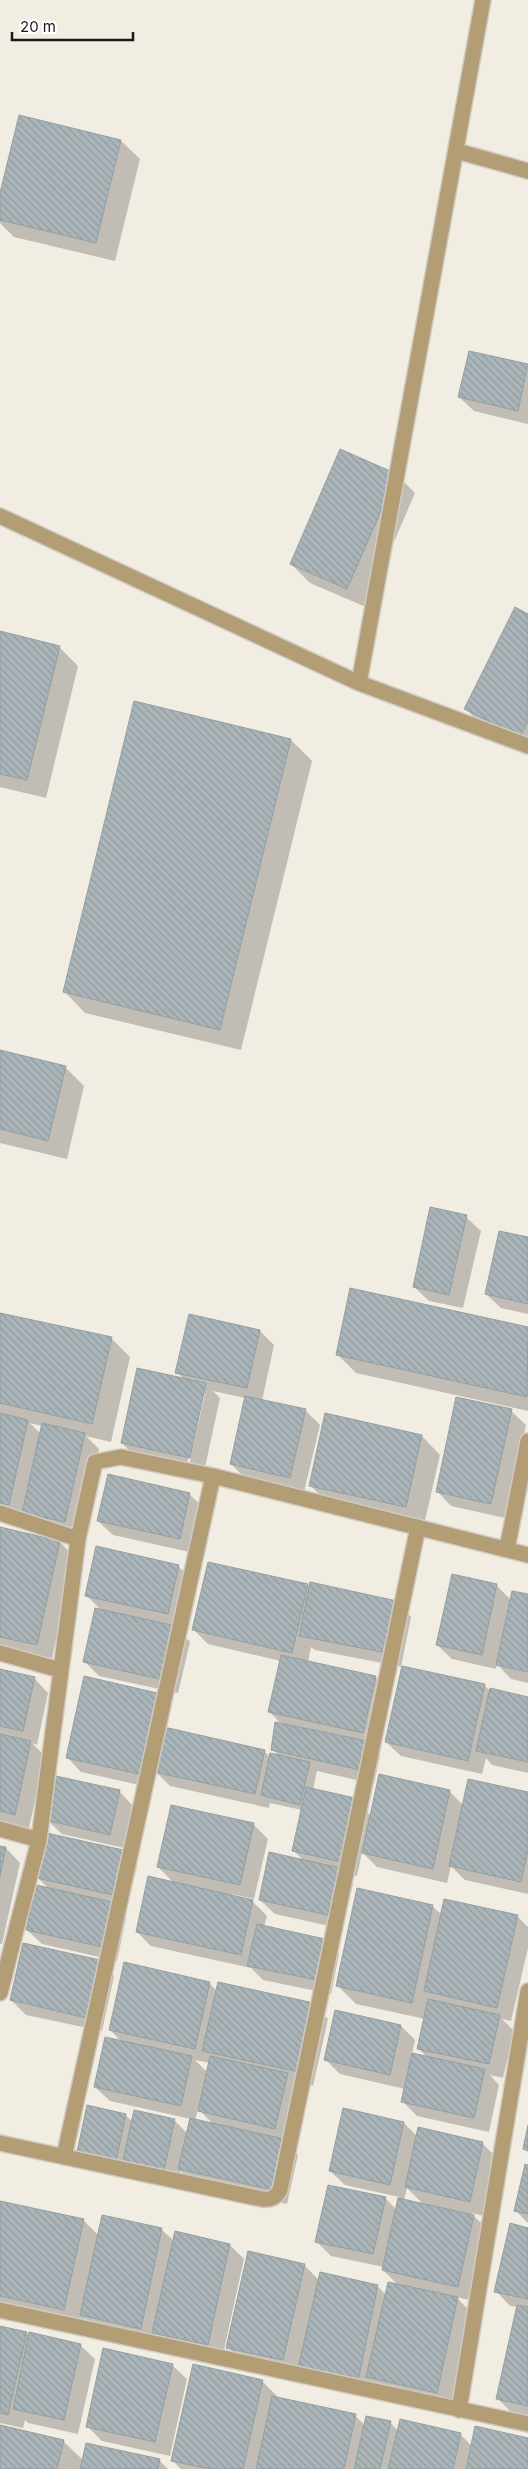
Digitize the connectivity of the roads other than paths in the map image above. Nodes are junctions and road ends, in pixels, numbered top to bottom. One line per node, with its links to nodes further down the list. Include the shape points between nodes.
1 (483, 0): 2 (street)
2 (457, 152): 3 (street); 5 (street)
3 (528, 171)
4 (0, 516): 5 (street)
5 (359, 683): 6 (street)
6 (528, 746)
7 (528, 1441): 12 (street)
8 (213, 1476): 10 (street); 11 (street, via 121,1457 95,1462); 21 (street)
9 (0, 1513): 11 (street)
10 (418, 1527): 12 (street); 21 (street, via 280,2190 269,2200 262,2199)
11 (78, 1539): 15 (street)
12 (507, 1549): 13 (street)
13 (528, 1555)
14 (0, 1653): 15 (street)
15 (60, 1670): 17 (street)
16 (0, 1829): 17 (street)
17 (39, 1840): 19 (street)
18 (528, 1991): 23 (street)
19 (0, 1993)
20 (0, 2143): 21 (street)
21 (64, 2157)
22 (0, 2310): 23 (street)
23 (459, 2410): 24 (street)
24 (528, 2424)

